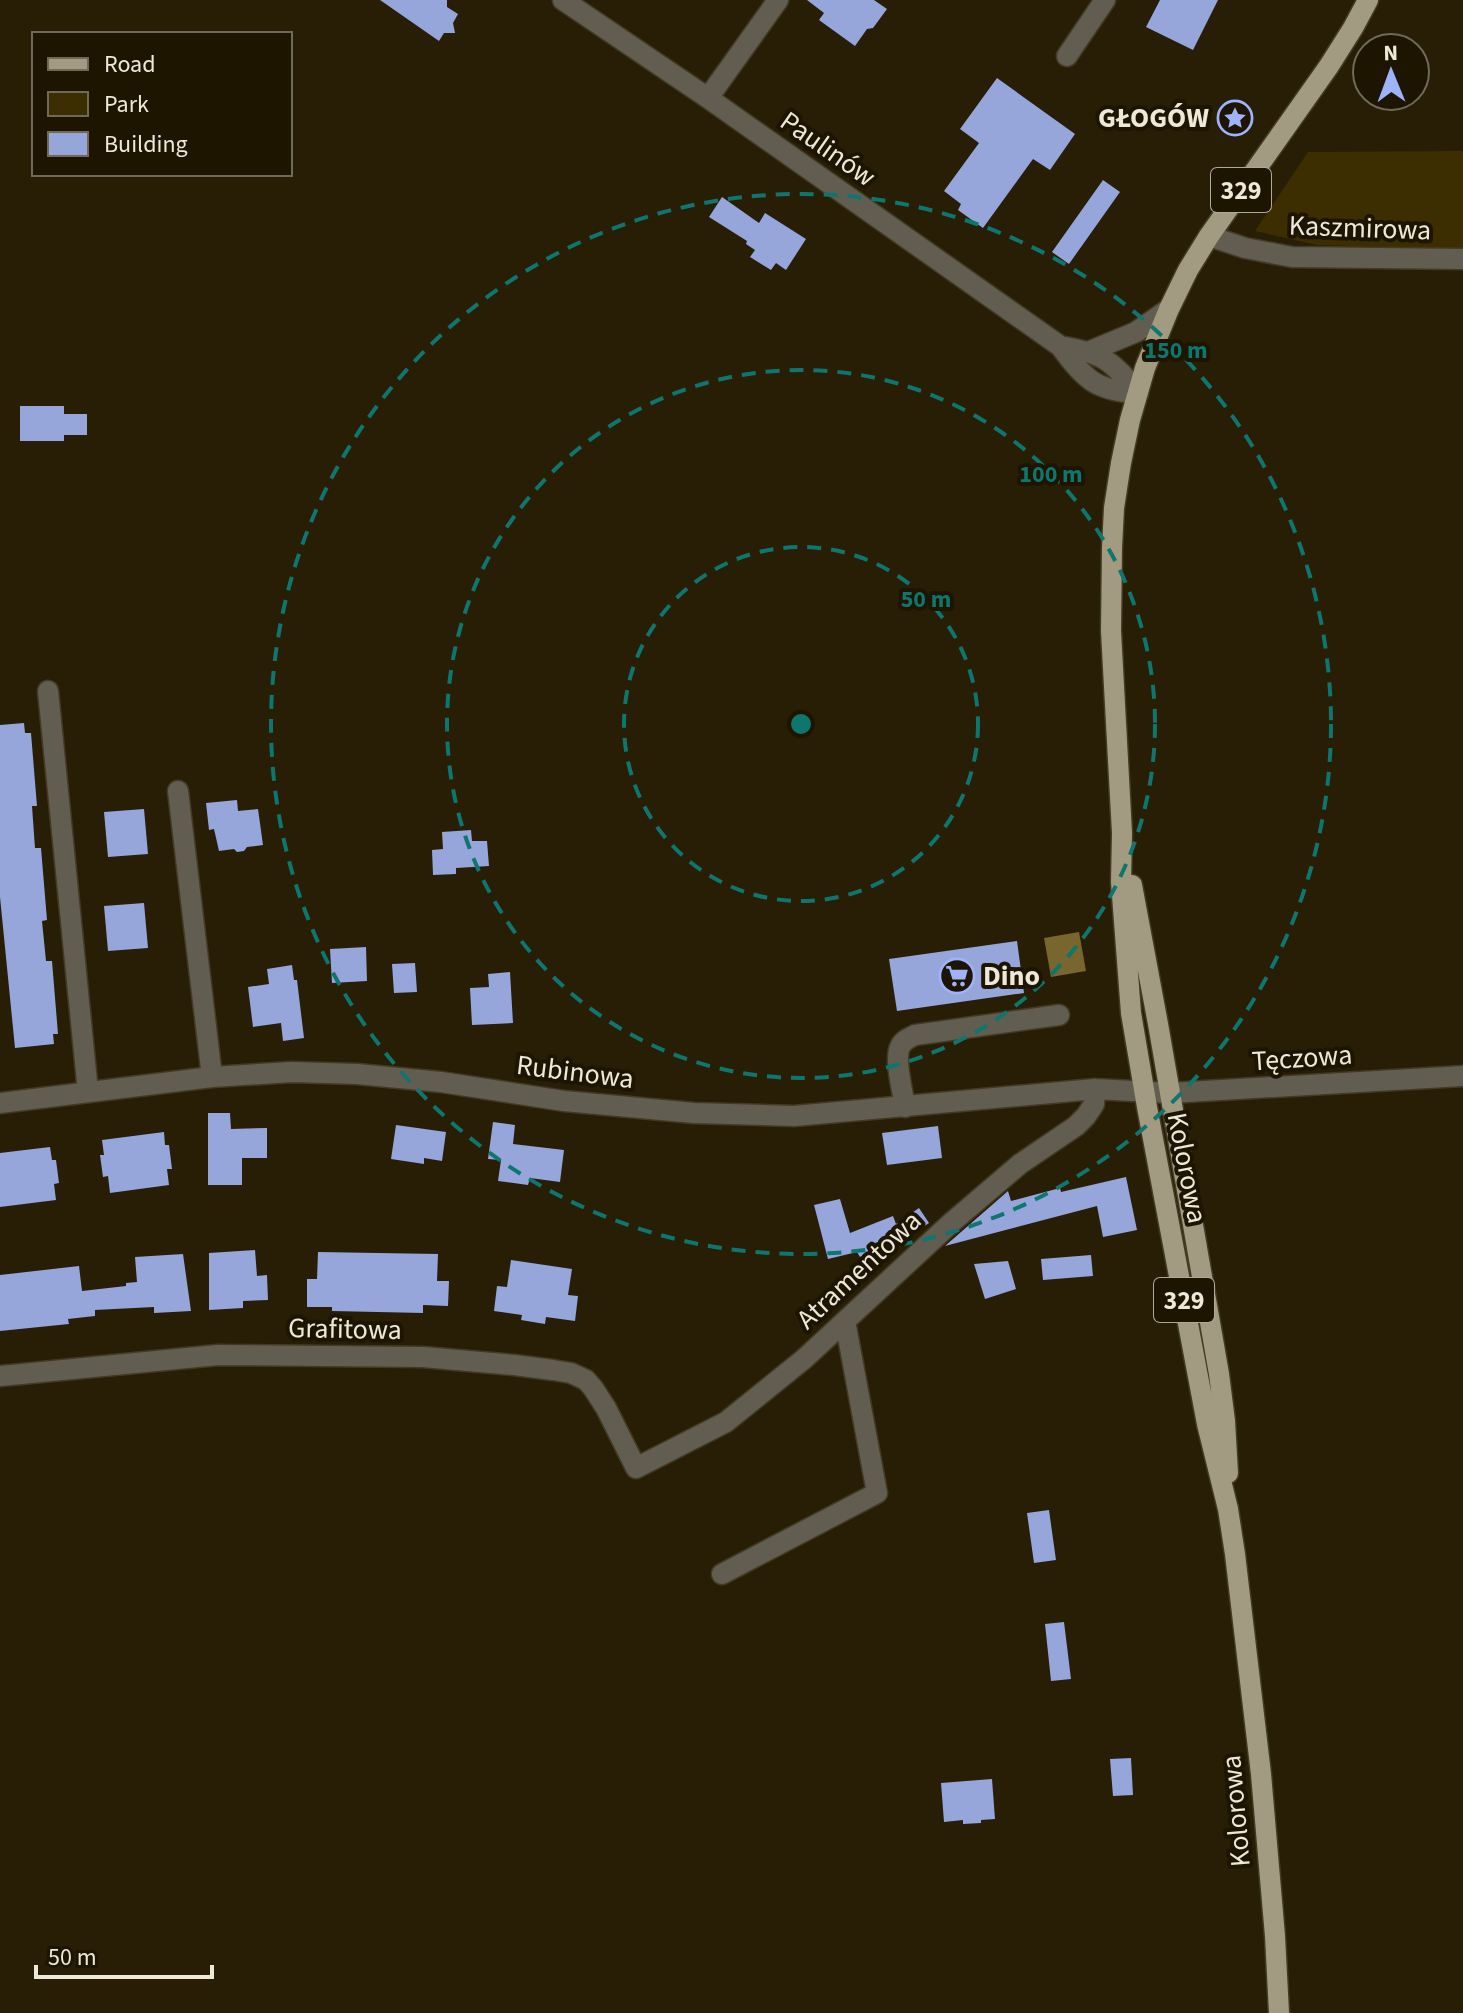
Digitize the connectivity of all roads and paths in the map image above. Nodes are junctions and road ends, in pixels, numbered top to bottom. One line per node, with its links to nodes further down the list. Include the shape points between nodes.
1 (563, 0): 6 (street, Paulinów)
2 (778, 0): 6 (street)
3 (1105, 0): 5 (street)
4 (1368, 0): 7 (main road, 329, via 1329,66)
5 (1067, 56)
6 (708, 98): 10 (street, Paulinów)
7 (1209, 236): 8 (street, Kaszmirowa, via 1292,257); 9 (main road, 329)
8 (1463, 259)
9 (1169, 309): 11 (street, via 1136,332); 12 (main road, 329)
10 (1060, 346): 11 (street, Paulinów); 12 (street, Paulinów, via 1101,387)
11 (1088, 352): 12 (street, Paulinów, via 1113,364)
12 (1138, 393): 15 (main road, Kolorowa / 329, via 1121,463 1112,548)
13 (48, 691): 21 (street)
14 (178, 791): 18 (street)
15 (1122, 833): 20 (main road, Kolorowa / 329, via 1127,974); 22 (main road, Kolorowa / 329)
16 (1059, 1015): 24 (street, via 906,1039 898,1057)
17 (1463, 1076): 22 (street, Tęczowa)
18 (212, 1077): 21 (street, Rubinowa); 24 (street, Rubinowa, via 357,1074 694,1113 794,1116)
19 (1095, 1089): 20 (street, Rubinowa); 24 (street, Rubinowa); 25 (street, Atramentowa, via 1086,1116 1008,1173)
20 (1144, 1091): 22 (street, Tęczowa); 28 (main road, Kolorowa / 329)
21 (88, 1092): 23 (street, Rubinowa)
22 (1170, 1093): 28 (main road, Kolorowa / 329, via 1219,1374)
23 (0, 1103)
24 (905, 1107)
25 (845, 1321): 27 (street, Atramentowa, via 726,1422); 29 (street, via 877,1493)
26 (0, 1376): 27 (street, Grafitowa, via 218,1355 423,1357 553,1370 571,1373 593,1388)
27 (636, 1468)
28 (1228, 1509): 30 (main road, Kolorowa / 329, via 1250,1669)
29 (722, 1574)
30 (1279, 2013)

